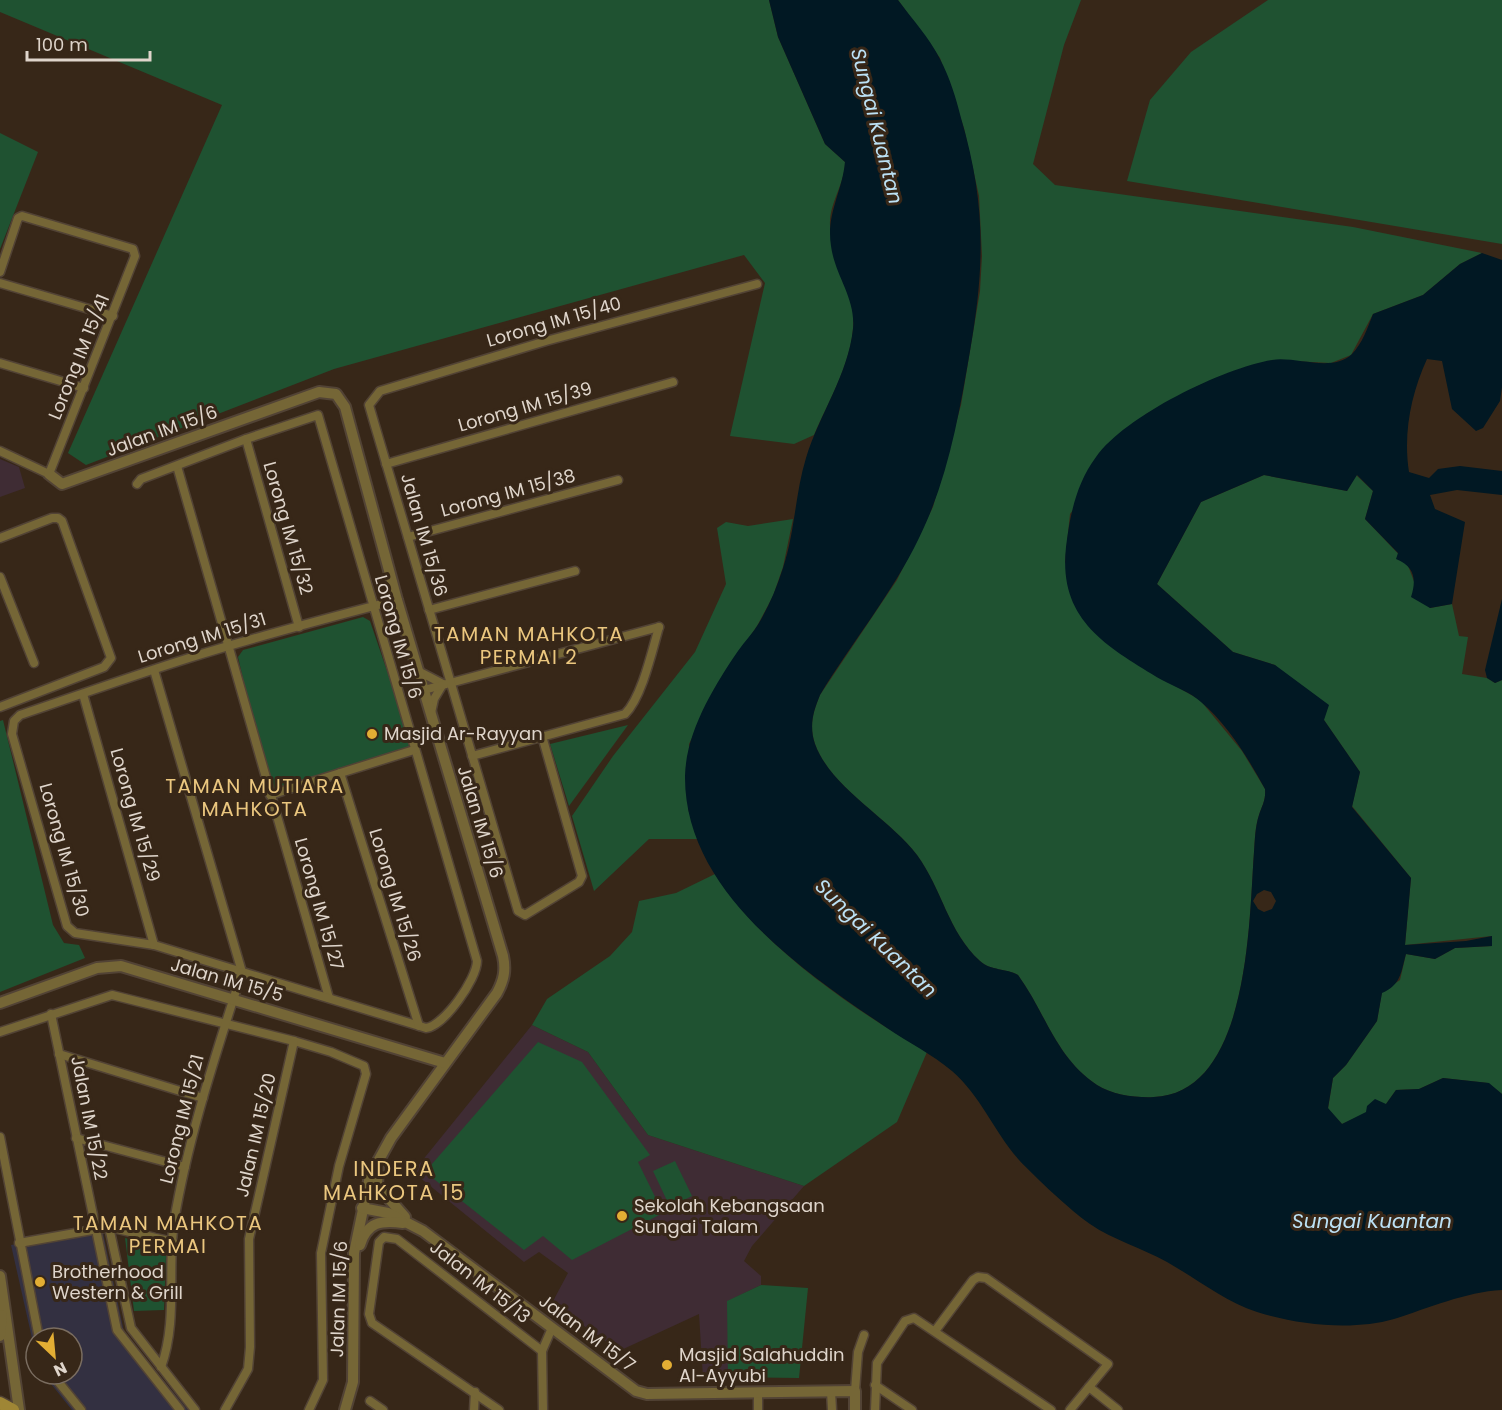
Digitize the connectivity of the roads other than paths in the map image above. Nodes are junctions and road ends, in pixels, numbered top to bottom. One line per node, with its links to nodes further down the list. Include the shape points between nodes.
1 (0, 272): 4 (street, Lorong IM 15/41, via 22,216 134,251 135,258)
2 (0, 283): 4 (street)
3 (757, 284): 8 (street, Lorong IM 15/40, via 380,391)
4 (113, 316): 7 (street, Lorong IM 15/41)
5 (0, 363): 7 (street)
6 (673, 382): 11 (street, Lorong IM 15/39)
7 (84, 388): 13 (street, Lorong IM 15/41)
8 (369, 405): 11 (street, Jalan IM 15/36)
9 (246, 439): 12 (street); 21 (street, Lorong IM 15/6, via 318,415); 23 (street, Lorong IM 15/32)
10 (0, 451): 13 (street)
11 (386, 464): 16 (street, Jalan IM 15/36)
12 (177, 466): 15 (street); 24 (street, Lorong IM 15/27)
13 (49, 474): 20 (street, Jalan IM 15/6, via 62,484 319,392 332,392 345,407)
14 (618, 480): 16 (street, Lorong IM 15/38)
15 (137, 484)
16 (408, 537): 22 (street, Jalan IM 15/36)
17 (0, 538): 31 (street, via 52,518 62,521 111,658 104,667)
18 (575, 570): 22 (street)
19 (0, 577): 25 (street)
20 (397, 600): 21 (street, Lorong IM 15/31); 27 (street, Jalan IM 15/6)
21 (371, 607): 23 (street, Lorong IM 15/31); 35 (street, Lorong IM 15/6)
22 (429, 610): 28 (street, Jalan IM 15/36)
23 (299, 627): 24 (street, Lorong IM 15/31)
24 (229, 646): 26 (street, Lorong IM 15/31); 38 (street, Lorong IM 15/27)
25 (34, 663)
26 (154, 670): 30 (street, Lorong IM 15/31); 40 (street)
27 (418, 671): 28 (street); 29 (street, Jalan IM 15/6)
28 (446, 683): 29 (street); 32 (street); 34 (street, via 659,627 645,672 625,714); 36 (street, Jalan IM 15/36)
29 (424, 690): 32 (street, Jalan IM 15/6)
30 (83, 694): 33 (street, Lorong IM 15/31); 39 (street, Lorong IM 15/29)
31 (0, 707)
32 (431, 714): 51 (street, Jalan IM 15/6, via 505,962 504,980 497,993)
33 (20, 715): 39 (street, Lorong IM 15/30, via 14,721 12,734 67,926 75,933)
34 (542, 736): 36 (street); 36 (street, Jalan IM 15/36, via 582,876 579,882 525,915 521,914)
35 (414, 750): 37 (street); 47 (street, Lorong IM 15/6, via 477,961 474,977)
36 (472, 756)
37 (340, 773): 38 (street); 46 (street, Lorong IM 15/26)
38 (270, 795): 42 (street, Lorong IM 15/27)
39 (154, 945): 40 (street, Lorong IM 15/30)
40 (242, 972): 41 (street, Lorong IM 15/21); 42 (street, Lorong IM 15/30)
41 (234, 998): 43 (street, Jalan IM 15/5, via 113,966 97,968); 45 (street, Lorong IM 15/21); 51 (street, Jalan IM 15/5)
42 (329, 998): 46 (street, Lorong IM 15/30)
43 (0, 1003)
44 (51, 1014): 45 (street, via 112,995); 48 (street); 50 (street, Jalan IM 15/22)
45 (226, 1023): 49 (street); 52 (street, Lorong IM 15/21)
46 (419, 1026): 47 (street, Lorong IM 15/30)
47 (432, 1027)
48 (0, 1032)
49 (294, 1041): 87 (street, Jalan IM 15/20, via 249,1239 248,1369); 88 (street, Jalan IM 15/6, via 364,1066 366,1074 339,1166 321,1253 322,1380)
50 (59, 1054): 52 (street); 54 (street, Jalan IM 15/22)
51 (445, 1063): 55 (street, Jalan IM 15/6)
52 (203, 1098): 56 (street, Lorong IM 15/21)
53 (0, 1137): 62 (street)
54 (76, 1138): 56 (street); 60 (street, Jalan IM 15/22)
55 (391, 1138): 57 (street, Jalan IM 15/6, via 373,1167); 58 (street, via 378,1168 377,1185)
56 (185, 1167): 61 (street, Lorong IM 15/21)
57 (362, 1208): 58 (street, Jalan IM 15/7, via 388,1213); 63 (street, Jalan IM 15/6)
58 (412, 1225): 63 (street, via 380,1222 367,1228); 67 (street, Jalan IM 15/7)
59 (109, 1227): 60 (street); 61 (street); 72 (street, via 128,1323)
60 (94, 1229): 62 (street); 85 (street, Jalan IM 15/22, via 117,1330)
61 (173, 1242): 72 (street, Lorong IM 15/21, via 171,1314)
62 (20, 1243): 66 (street)
63 (354, 1269): 89 (street, Jalan IM 15/6, via 353,1382)
64 (0, 1276): 65 (street)
65 (4, 1297): 70 (street); 83 (street)
66 (37, 1326)
67 (552, 1328): 71 (street); 79 (street, Jalan IM 15/7, via 636,1391)
68 (935, 1331): 73 (street, via 914,1318 905,1321 877,1363); 75 (street, via 973,1280 981,1276 1108,1364); 99 (street)
69 (864, 1335): 77 (street, via 858,1352)
70 (0, 1336)
71 (542, 1351): 78 (street, Jalan IM 15/13, via 397,1239 384,1237 379,1242 369,1314 372,1323); 93 (street)
72 (161, 1367): 86 (street)
73 (875, 1385): 97 (street); 98 (street)
74 (62, 1386): 84 (street)
75 (1089, 1387): 100 (street); 101 (street)
76 (831, 1391): 77 (street, Jalan IM 15/7); 79 (street, Jalan IM 15/7); 95 (street)
77 (855, 1391): 96 (street)
78 (476, 1392): 91 (street); 92 (street)
79 (758, 1392): 94 (street)
80 (370, 1401): 90 (street)
81 (0, 1403): 82 (main road)
82 (13, 1410)
83 (19, 1410)
84 (81, 1410)
85 (180, 1410)
86 (195, 1410)
87 (225, 1410)
88 (309, 1410)
89 (345, 1410)
90 (383, 1410)
91 (474, 1410)
92 (499, 1410)
93 (543, 1410)
94 (758, 1410)
95 (832, 1410)
96 (855, 1410)
97 (875, 1410)
98 (912, 1410)
99 (1051, 1410)
100 (1070, 1410)
101 (1118, 1410)

